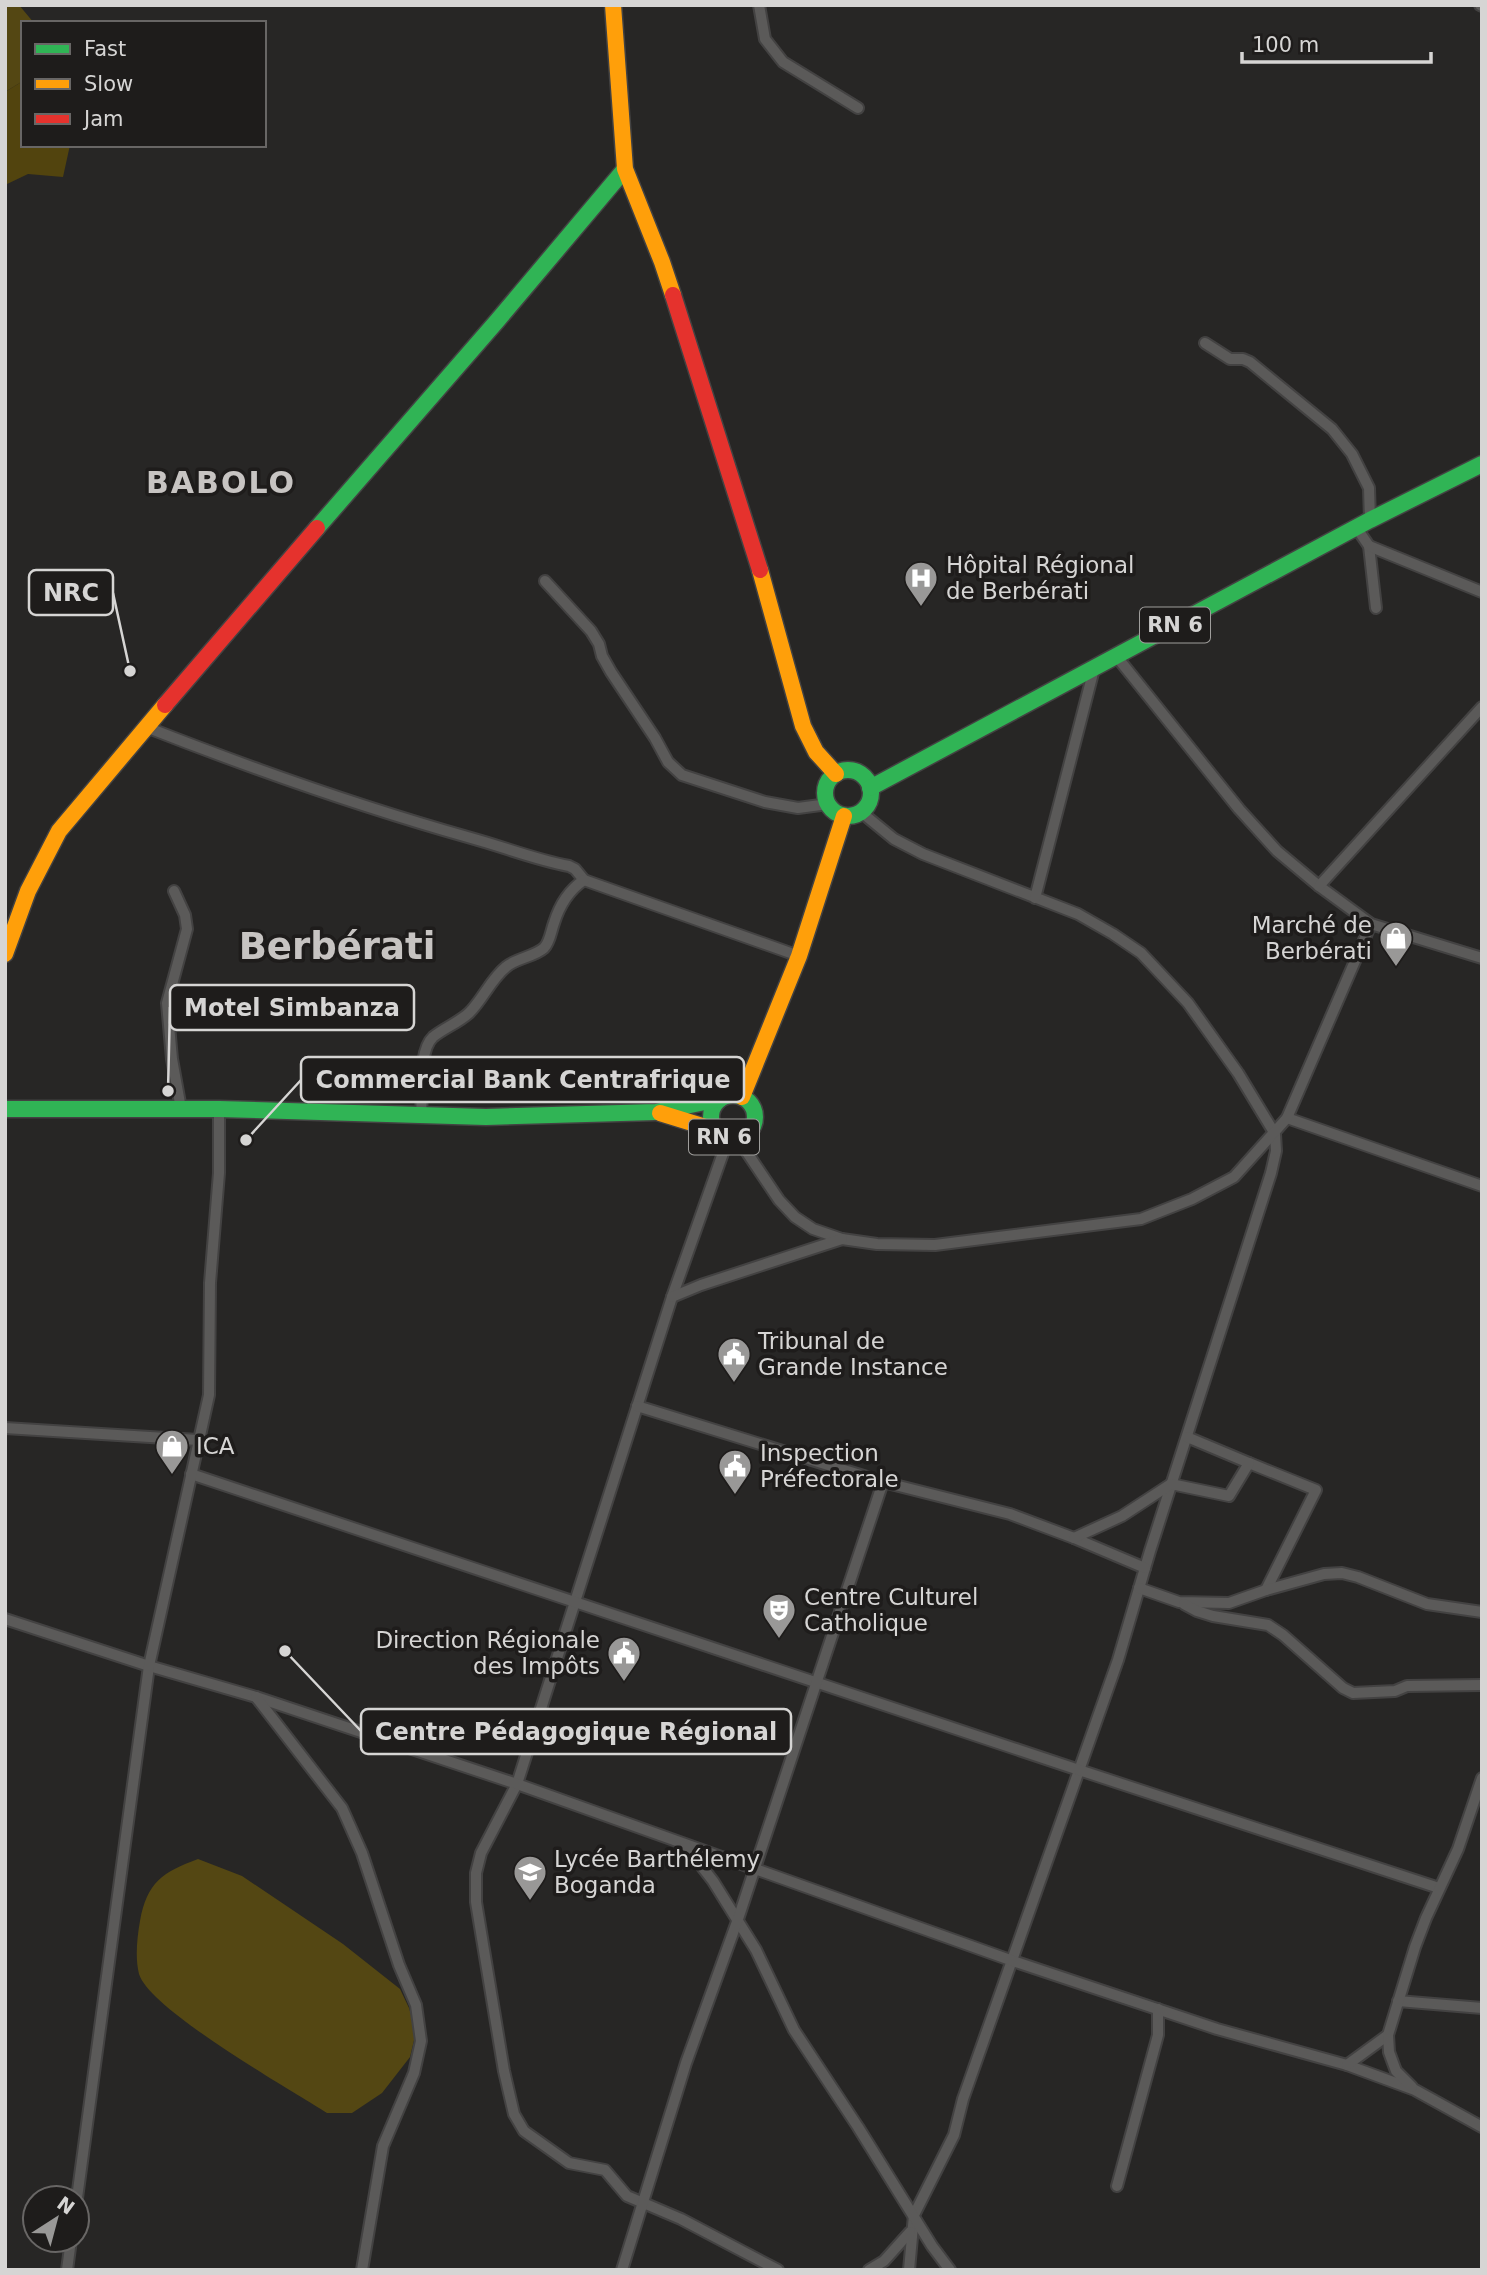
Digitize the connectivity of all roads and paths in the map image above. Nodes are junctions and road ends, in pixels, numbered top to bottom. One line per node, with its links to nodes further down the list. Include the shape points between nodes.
1 (613, 5): 4 (main road)
2 (759, 5): 3 (street, via 765,39 783,62)
3 (858, 107)
4 (625, 169): 15 (main road); 16 (main road, via 662,262 752,540 803,726 816,752)
5 (1205, 343): 7 (street, via 1230,359 1250,362 1332,429 1352,454 1369,488)
6 (1482, 464): 7 (main road, RN 6)
7 (1363, 524): 8 (street); 12 (main road, RN 6)
8 (1369, 546): 10 (street); 11 (street)
9 (545, 581): 18 (street, via 592,631 611,672 668,762 682,775 765,802 798,808)
10 (1482, 592)
11 (1376, 608)
12 (1117, 657): 13 (main road, RN 6); 22 (street, via 1239,809 1277,851)
13 (1094, 669): 17 (main road, RN 6); 24 (street)
14 (1482, 707): 22 (street)
15 (146, 727): 21 (street, via 369,807 569,866); 26 (main road, via 59,831 24,898)
16 (836, 774): 17 (main road, via 856,772); 18 (main road, via 827,784)
17 (870, 788): 19 (main road)
18 (828, 804): 20 (main road)
19 (861, 812): 20 (main road); 24 (street, via 894,839 923,854)
20 (844, 816): 27 (main road, RN 6)
21 (584, 880): 27 (street); 35 (street, via 562,903 546,945 508,965 467,1015 427,1045)
22 (1319, 886): 25 (street)
23 (174, 891): 32 (street, via 187,929 167,1003)
24 (1035, 898): 37 (street, via 1078,915 1141,953 1188,1003)
25 (1371, 924): 28 (street); 36 (street)
26 (5, 954)
27 (799, 956): 29 (main road, RN 6)
28 (1482, 958)
29 (742, 1097): 30 (main road, RN 6); 38 (main road, RN 6, via 753,1108 752,1129)
30 (720, 1099): 34 (main road, RN 6); 38 (main road, RN 6, via 711,1120)
31 (5, 1109): 32 (main road, RN 6)
32 (181, 1109): 33 (main road, RN 6)
33 (219, 1109): 35 (main road, RN 6); 45 (street, via 209,1395)
34 (656, 1112): 35 (main road, RN 6); 38 (main road, RN 6)
35 (421, 1115)
36 (1287, 1118): 37 (street); 39 (street)
37 (1275, 1134): 40 (street, via 1234,1177 1141,1219 935,1245); 44 (street, via 1271,1172)
38 (727, 1136): 40 (street, via 795,1217); 41 (street)
39 (1482, 1185)
40 (842, 1239): 41 (street)
41 (672, 1297): 42 (street)
42 (636, 1406): 48 (street); 55 (street)
43 (5, 1428): 45 (street)
44 (1187, 1437): 46 (street); 49 (street)
45 (198, 1440): 47 (street)
46 (1249, 1463): 49 (street, via 1229,1496); 53 (street, via 1316,1490)
47 (191, 1474): 55 (street); 58 (street)
48 (883, 1482): 50 (street, via 1010,1514); 59 (street)
49 (1171, 1484): 50 (street, via 1122,1516); 51 (street)
50 (1074, 1538): 51 (street)
51 (1145, 1568): 52 (street)
52 (1139, 1588): 54 (street); 62 (street)
53 (1266, 1590): 54 (street, via 1229,1603); 56 (street, via 1342,1573 1427,1604)
54 (1179, 1602): 60 (street, via 1213,1616 1268,1625 1353,1693 1407,1686)
55 (575, 1603): 59 (street); 64 (street)
56 (1482, 1612)
57 (5, 1619): 58 (street)
58 (149, 1666): 61 (street); 77 (street)
59 (816, 1683): 62 (street); 66 (street)
60 (1482, 1685)
61 (256, 1697): 64 (street); 82 (street, via 342,1808 416,2005 421,2041 414,2073 383,2146)
62 (1079, 1770): 67 (street); 69 (street)
63 (1482, 1778): 67 (street)
64 (517, 1784): 65 (street); 79 (street, via 481,1853 476,1873 514,2114 524,2131 544,2147 569,2163 604,2170 626,2196)
65 (684, 1843): 66 (street); 68 (street)
66 (754, 1868): 68 (street); 69 (street)
67 (1439, 1888): 70 (street)
68 (738, 1919): 79 (street); 80 (street, via 794,2030)
69 (1013, 1961): 72 (street); 80 (street, via 954,2135)
70 (1398, 2001): 71 (street); 73 (street)
71 (1482, 2008)
72 (1158, 2009): 74 (street); 78 (street, via 1158,2035)
73 (1388, 2035): 74 (street); 75 (street, via 1396,2071)
74 (1347, 2065): 75 (street)
75 (1415, 2090): 76 (street)
76 (1482, 2127)
77 (79, 2184)
78 (1117, 2186)
79 (642, 2203): 83 (street); 84 (street)
80 (914, 2215): 81 (street); 87 (street)
81 (911, 2231): 85 (street, via 884,2261); 86 (street)
82 (362, 2270)
83 (622, 2270)
84 (778, 2270)
85 (869, 2270)
86 (909, 2270)
87 (950, 2270)

